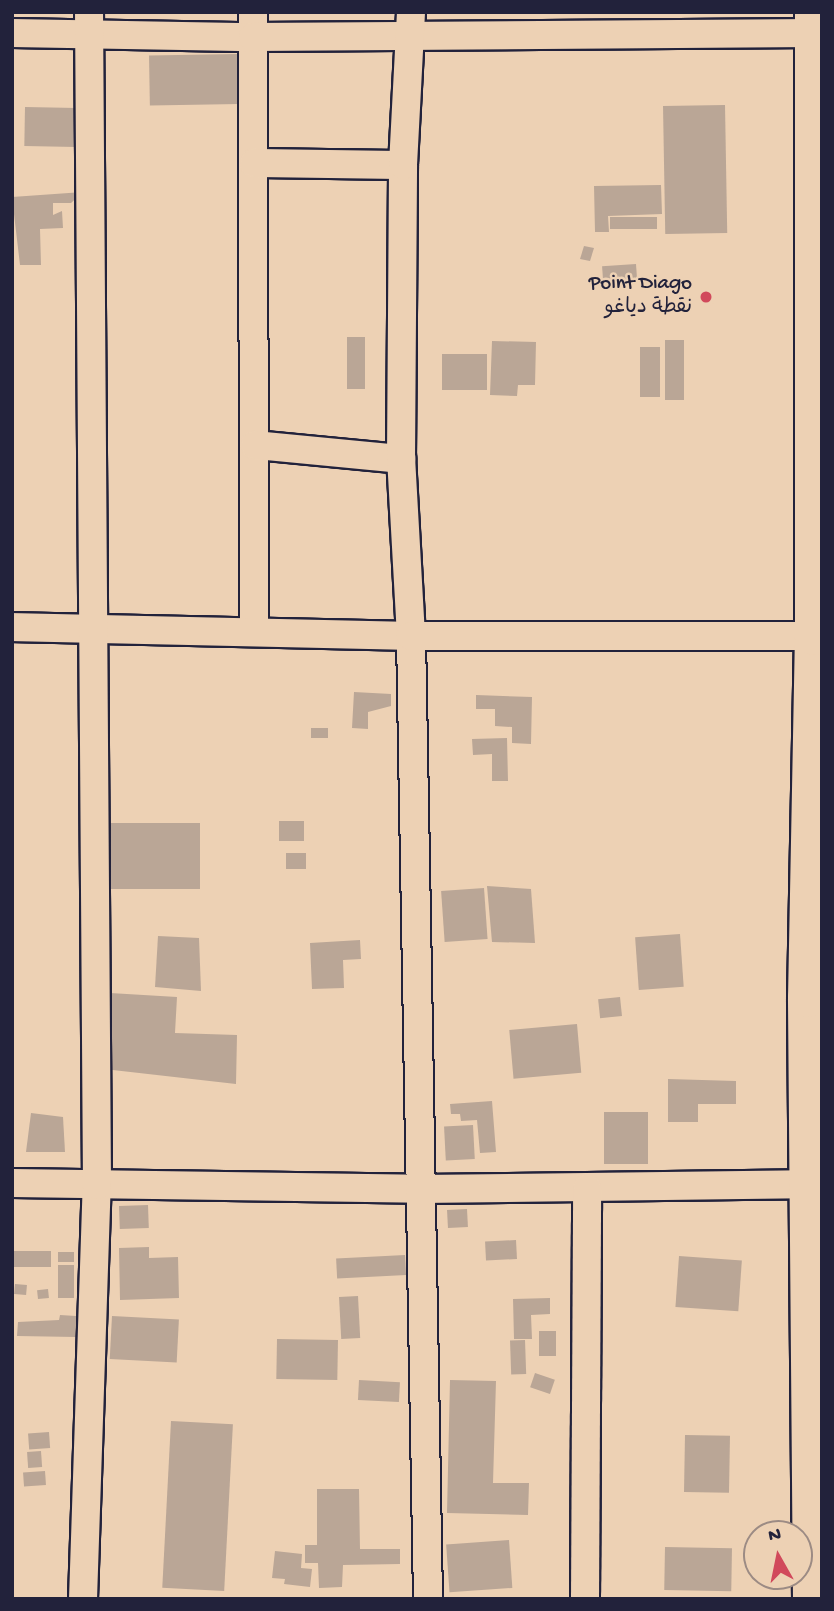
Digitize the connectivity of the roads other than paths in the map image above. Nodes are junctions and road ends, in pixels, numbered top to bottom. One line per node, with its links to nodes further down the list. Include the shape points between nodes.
1 (814, 22): 3 (street); 6 (street)
2 (89, 24): 4 (street); 5 (street); 11 (street)
3 (411, 24): 4 (street); 8 (street)
4 (253, 25): 7 (street)
5 (12, 33)
6 (818, 146): 15 (street)
7 (254, 163): 8 (street); 9 (street)
8 (403, 165): 10 (street)
9 (256, 445): 10 (street); 13 (street)
10 (401, 458): 14 (street)
11 (95, 625): 12 (street); 13 (street); 18 (street)
12 (12, 627)
13 (254, 631): 14 (street)
14 (411, 636): 15 (street); 19 (street)
15 (818, 636): 17 (street, via 807,998)
16 (12, 1183): 18 (street)
17 (815, 1184): 20 (street); 24 (street)
18 (97, 1185): 19 (street); 21 (street)
19 (420, 1189): 20 (street); 22 (street)
20 (587, 1189): 23 (street)
21 (83, 1599)
22 (428, 1599)
23 (584, 1599)
24 (812, 1599)

